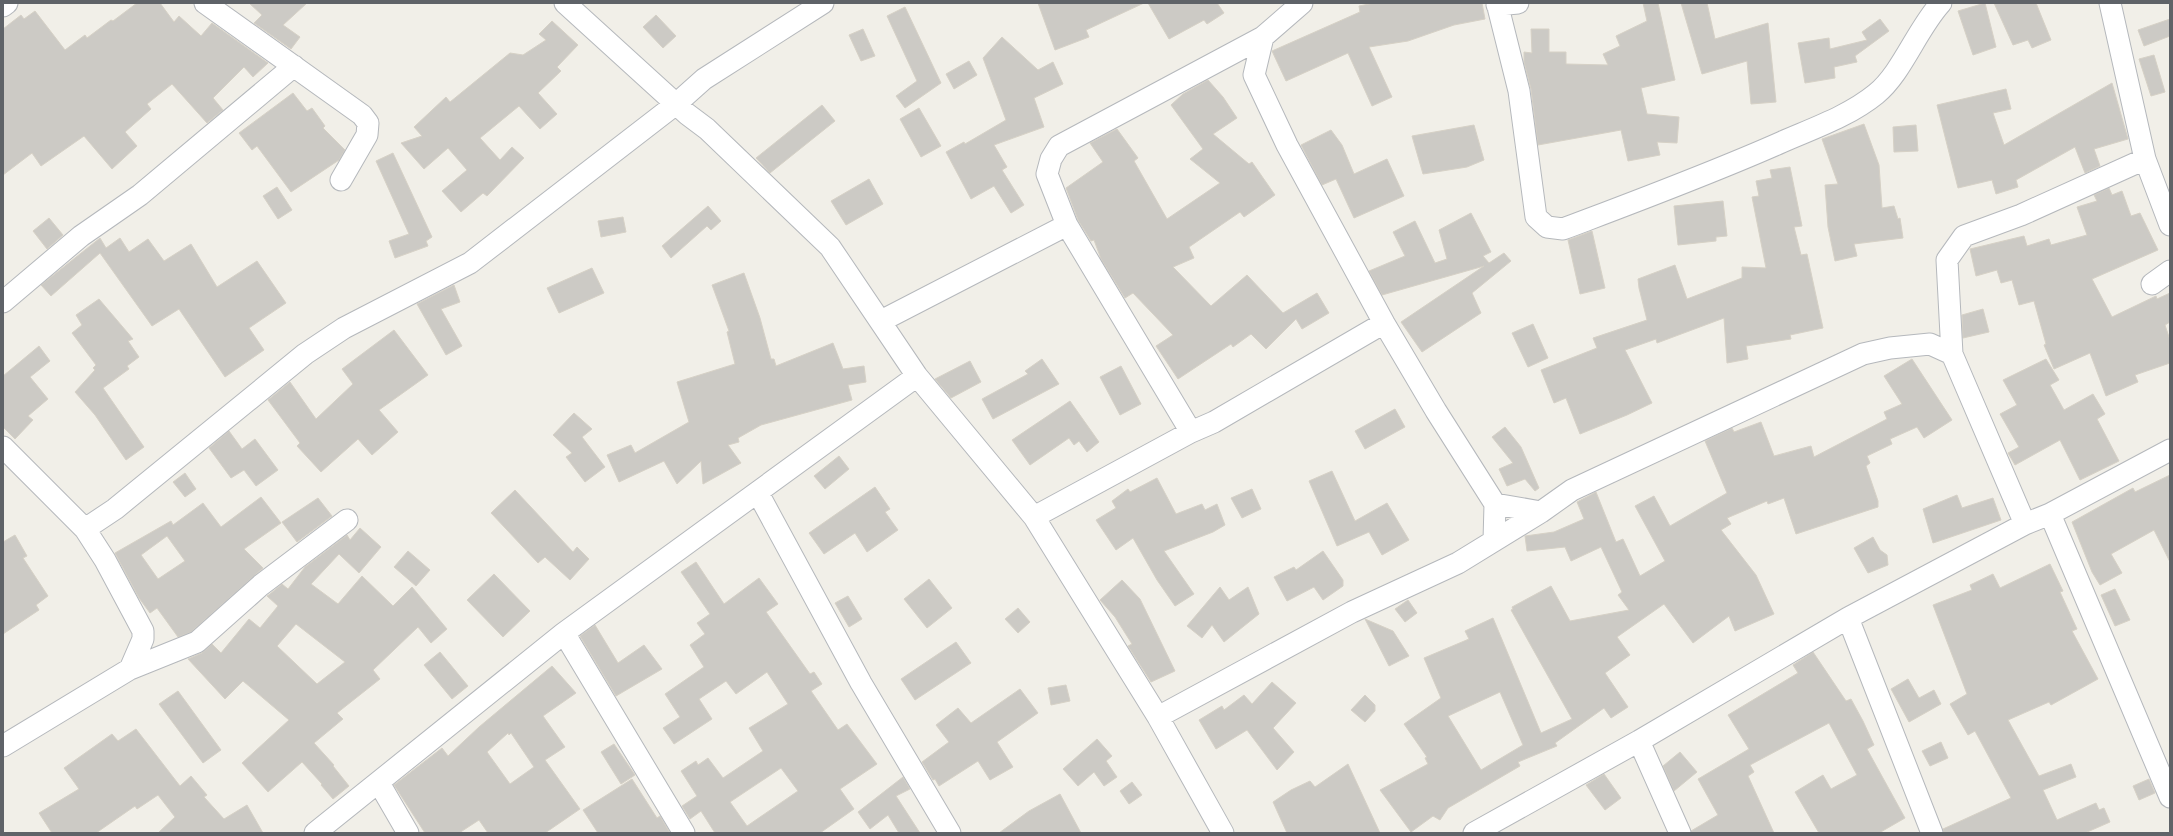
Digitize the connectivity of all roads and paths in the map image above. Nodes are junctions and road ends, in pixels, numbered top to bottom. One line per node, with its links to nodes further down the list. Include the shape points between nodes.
1 (7, 3): 10 (street)
2 (205, 3): 13 (street)
3 (565, 3): 16 (street)
4 (823, 3): 15 (street)
5 (1302, 3): 11 (street)
6 (1518, 3): 9 (street)
7 (1941, 3): 9 (street, via 1916,36 1894,73 1877,93 1848,113 1711,173 1563,229 1547,227 1536,216 1519,91)
8 (2110, 3): 18 (street)
9 (1497, 4)
10 (3, 6)
11 (1263, 37): 12 (street); 14 (street)
12 (1221, 58): 14 (street); 20 (street, via 1059,146 1050,159 1047,174)
13 (294, 66): 19 (street, via 362,115 368,123 366,135); 24 (street, via 140,195 81,236)
14 (1254, 75): 26 (street, via 1286,145)
15 (704, 79): 16 (street); 17 (street)
16 (656, 85): 17 (street)
17 (676, 104): 25 (street, via 707,130 830,247); 39 (street, via 470,263 344,328 304,354 115,509)
18 (2144, 159): 21 (street); 27 (street, via 2022,215 1964,236 1948,260)
19 (341, 180)
20 (1067, 225): 25 (street); 29 (street)
21 (2170, 225)
22 (2170, 271): 23 (street)
23 (2152, 284)
24 (3, 302)
25 (881, 321): 28 (street)
26 (1384, 323): 29 (street, via 1214,422); 33 (street, via 1436,412)
27 (1952, 354): 34 (street, via 1930,344 1863,354 1572,490); 38 (street)
28 (917, 376): 32 (street); 36 (street)
29 (1191, 432): 36 (street)
30 (3, 447): 39 (street)
31 (2170, 450): 35 (street)
32 (758, 493): 42 (street); 52 (street, via 861,684)
33 (1495, 504): 34 (street); 40 (street)
34 (1540, 512): 40 (street)
35 (2050, 514): 38 (street); 48 (street)
36 (1034, 518): 44 (street)
37 (347, 520): 43 (street, via 261,585 197,642)
38 (2025, 524): 41 (street)
39 (85, 529): 43 (street, via 105,560 143,631 143,639)
40 (1494, 541): 44 (street, via 1458,563 1352,612)
41 (1848, 618): 45 (street); 56 (street)
42 (564, 633): 47 (street); 51 (street)
43 (130, 670): 46 (street)
44 (1158, 717): 53 (street)
45 (1638, 741): 54 (street); 55 (street)
46 (3, 746)
47 (379, 783): 49 (street); 50 (street)
48 (2170, 797)
49 (316, 833)
50 (408, 833)
51 (684, 833)
52 (950, 833)
53 (1223, 833)
54 (1474, 833)
55 (1680, 833)
56 (1932, 833)

